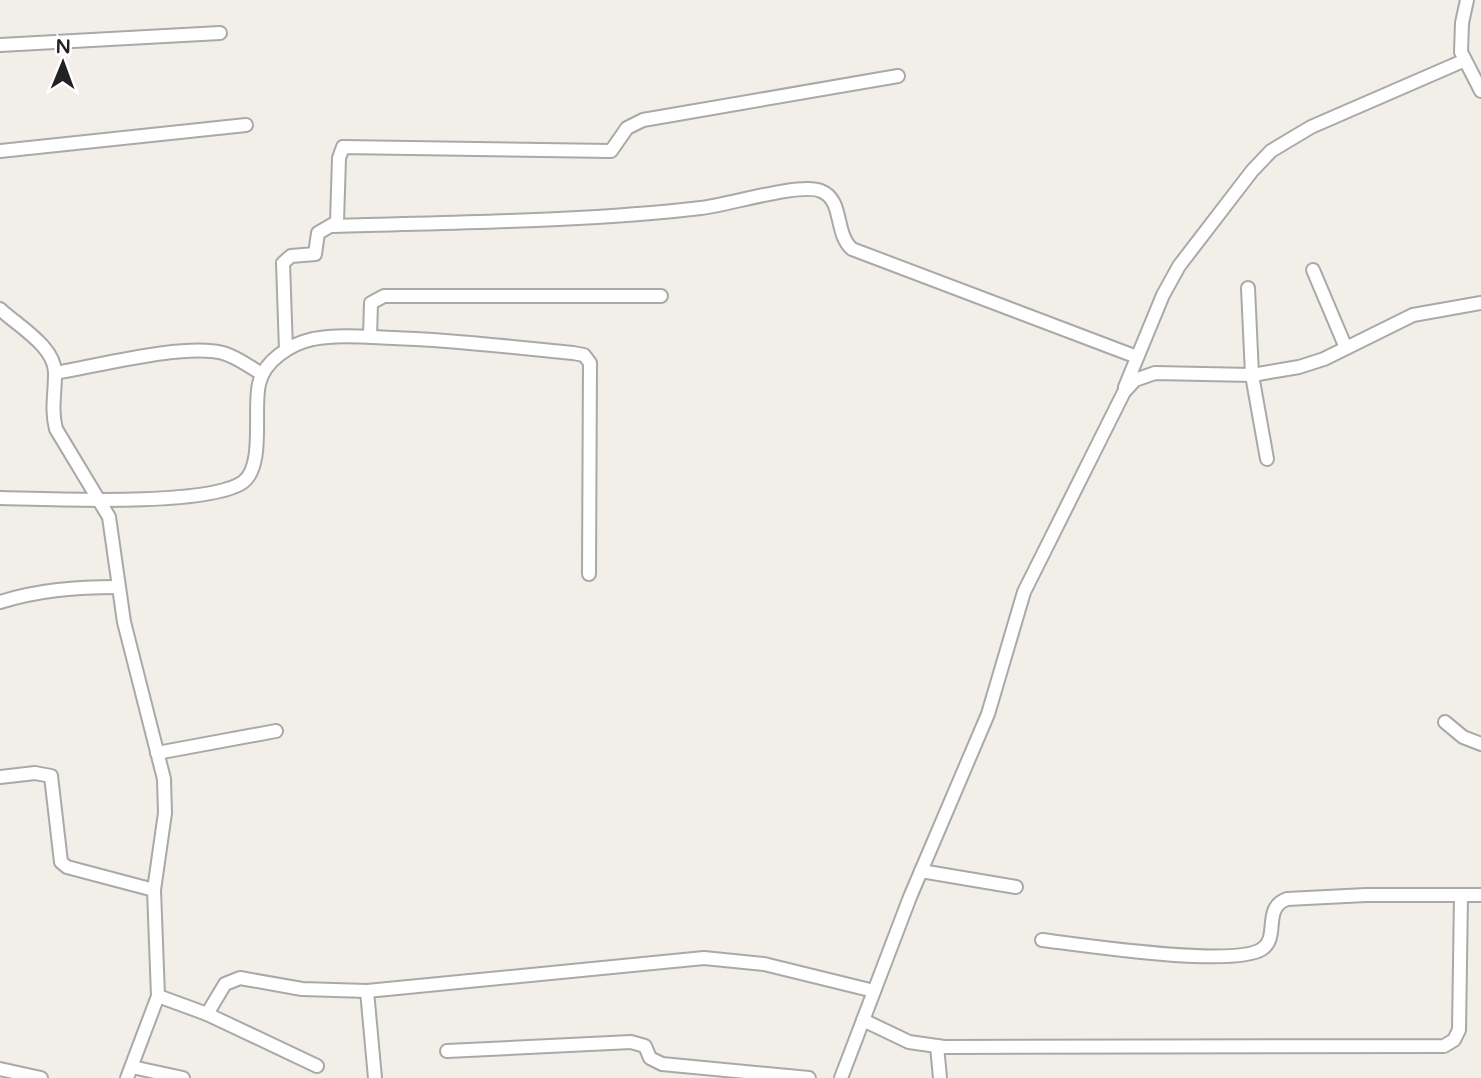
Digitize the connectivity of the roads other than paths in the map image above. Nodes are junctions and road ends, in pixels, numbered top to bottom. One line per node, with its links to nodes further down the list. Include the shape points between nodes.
1 (1467, 0): 4 (street, via 1461,37)
2 (220, 33): 3 (street)
3 (0, 46)
4 (1463, 61): 6 (street); 18 (street, via 1311,127 1271,151 1179,266)
5 (898, 76): 9 (street, via 643,120 627,128 611,151 344,147 339,151)
6 (1481, 91)
7 (246, 125): 8 (street)
8 (0, 151)
9 (334, 226): 17 (street, via 318,233 315,254 291,256 283,263); 18 (street, via 632,216 716,206 796,188 820,190 830,196 841,234 852,248)
10 (1313, 270): 16 (street)
11 (1248, 289): 21 (street)
12 (661, 296): 15 (street, via 384,296 371,303)
13 (1481, 303): 16 (street, via 1413,314)
14 (0, 309): 19 (street, via 48,352)
15 (370, 337): 17 (street, via 310,340); 26 (street, via 584,355 590,363)
16 (1346, 348): 21 (street, via 1299,367)
17 (286, 351): 20 (street)
18 (1137, 357): 22 (street)
19 (55, 373): 20 (street, via 209,351 229,355); 25 (street, via 52,415 56,429)
20 (262, 374): 25 (street, via 255,454 244,481 205,495)
21 (1252, 375): 22 (street, via 1155,373 1135,380); 23 (street)
22 (1124, 392): 34 (street, via 1024,592 988,714)
23 (1267, 459)
24 (0, 498): 25 (street)
25 (101, 500): 27 (street, via 109,517)
26 (589, 574)
27 (117, 587): 28 (street, via 38,591); 32 (street)
28 (0, 603)
29 (1445, 722): 31 (street)
30 (276, 731): 32 (street)
31 (1481, 744)
32 (157, 753): 36 (street, via 164,779 165,813)
33 (0, 777): 36 (street, via 51,776 61,862 67,867)
34 (921, 872): 35 (street); 41 (street)
35 (1016, 887)
36 (154, 890): 42 (street)
37 (1481, 895): 38 (street)
38 (1461, 897): 39 (street, via 1286,899 1272,912 1267,944 1261,950 1238,954 1179,954); 45 (street, via 1459,1030 1444,1046)
39 (1042, 940)
40 (368, 991): 41 (street, via 704,958 764,964); 43 (street, via 322,991 232,979); 52 (street)
41 (874, 991): 44 (street)
42 (158, 996): 43 (street); 49 (street)
43 (207, 1014): 47 (street)
44 (863, 1020): 45 (street, via 909,1042); 54 (street)
45 (937, 1046): 55 (street)
46 (447, 1051): 53 (street, via 631,1042 645,1046 650,1058 662,1064)
47 (317, 1066)
48 (0, 1069): 50 (street)
49 (129, 1073): 51 (street)
50 (41, 1078)
51 (183, 1078)
52 (375, 1078)
53 (809, 1078)
54 (841, 1078)
55 (940, 1078)

